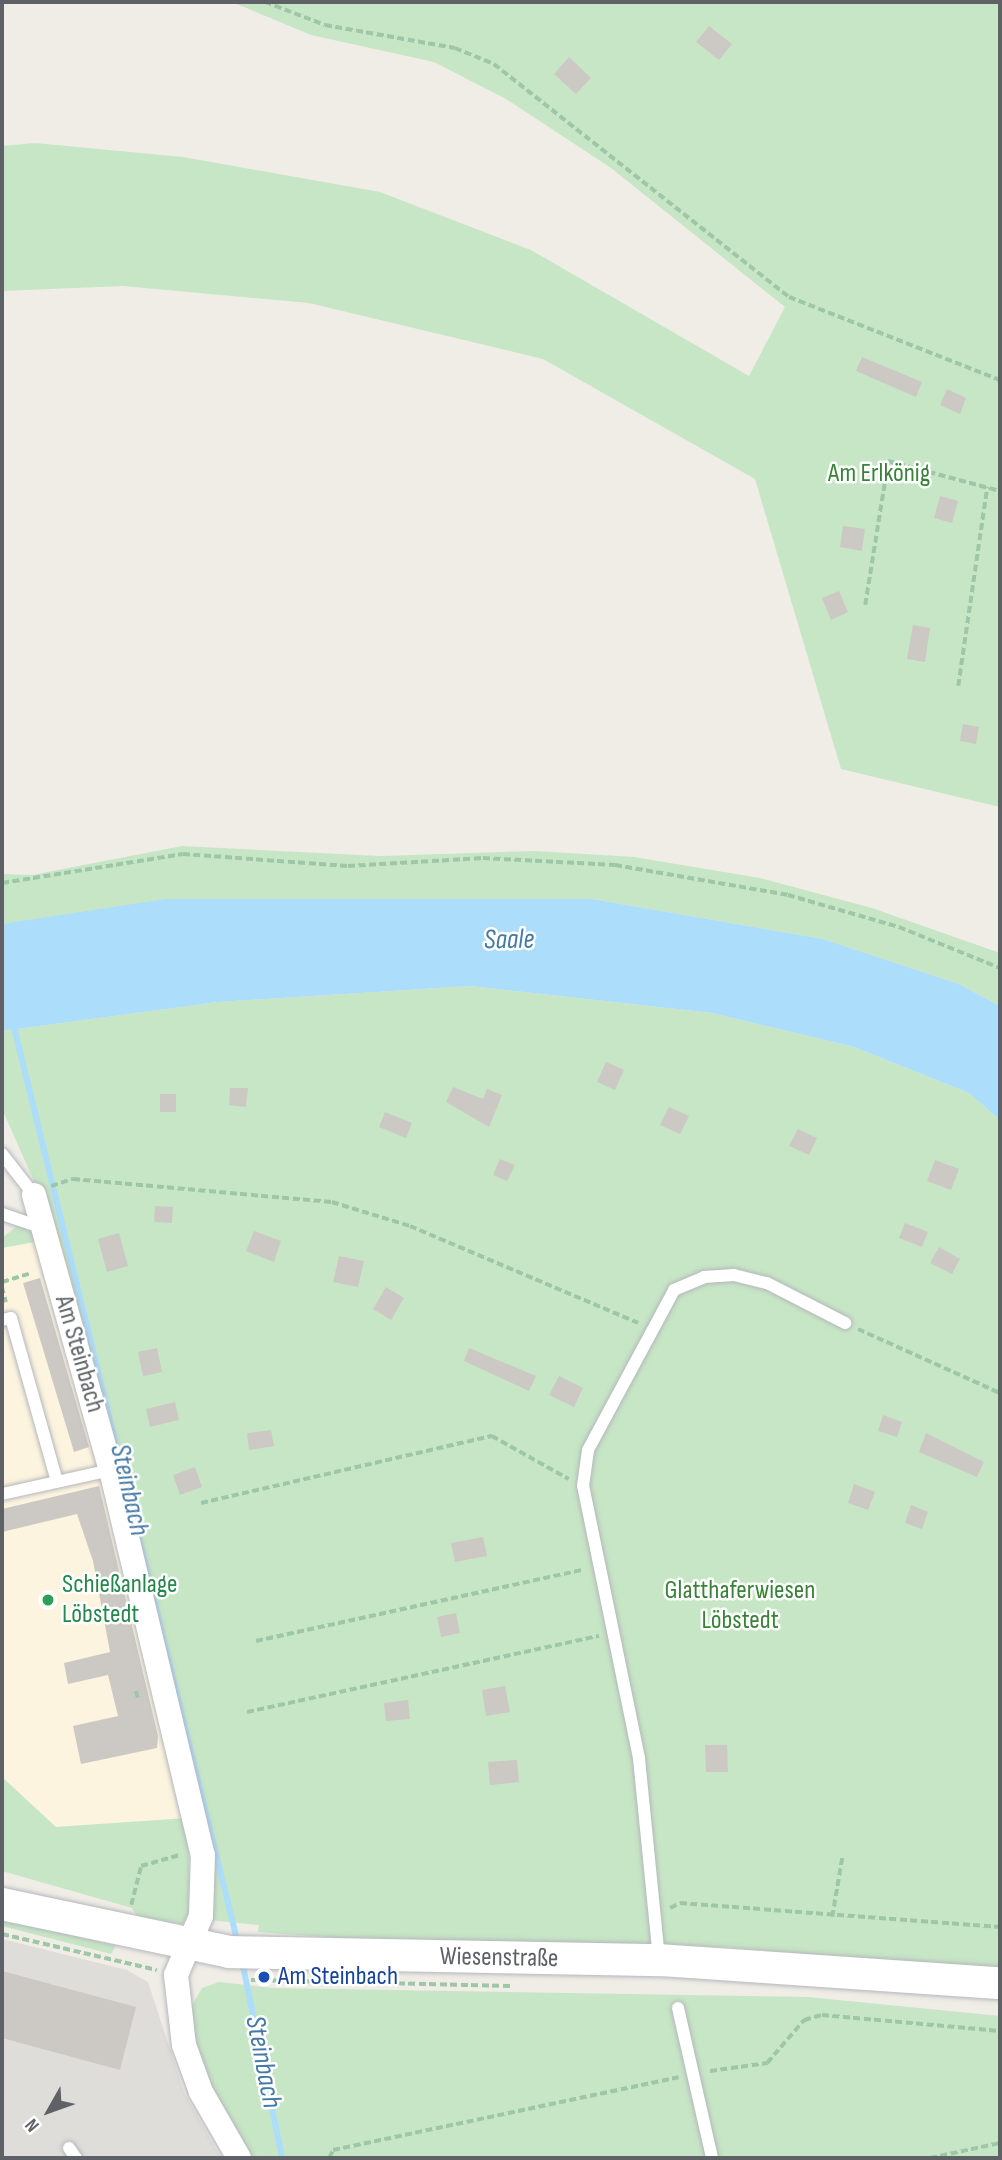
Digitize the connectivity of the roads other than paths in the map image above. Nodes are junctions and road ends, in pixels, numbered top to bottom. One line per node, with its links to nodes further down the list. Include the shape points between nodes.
1 (2, 1154): 2 (lane)
2 (34, 1195): 4 (street, Am Steinbach)
3 (2, 1214): 4 (lane)
4 (43, 1228): 7 (street, Am Steinbach)
5 (2, 1320): 8 (lane, via 11,1318)
6 (845, 1324): 11 (lane, via 766,1283 733,1275 704,1277 674,1290 588,1450 583,1486 639,1758)
7 (111, 1469): 8 (lane); 12 (street, Am Steinbach, via 202,1855 201,1916)
8 (57, 1482): 9 (lane)
9 (2, 1494)
10 (2, 1904): 12 (street, Wiesenstraße, via 118,1948)
11 (659, 1959): 12 (street, Wiesenstraße); 13 (street, Wiesenstraße)
12 (181, 1961): 15 (street, via 192,2071)
13 (1000, 1983)
14 (678, 2008): 16 (lane, via 678,2026 695,2073)
15 (239, 2158)
16 (712, 2158)

